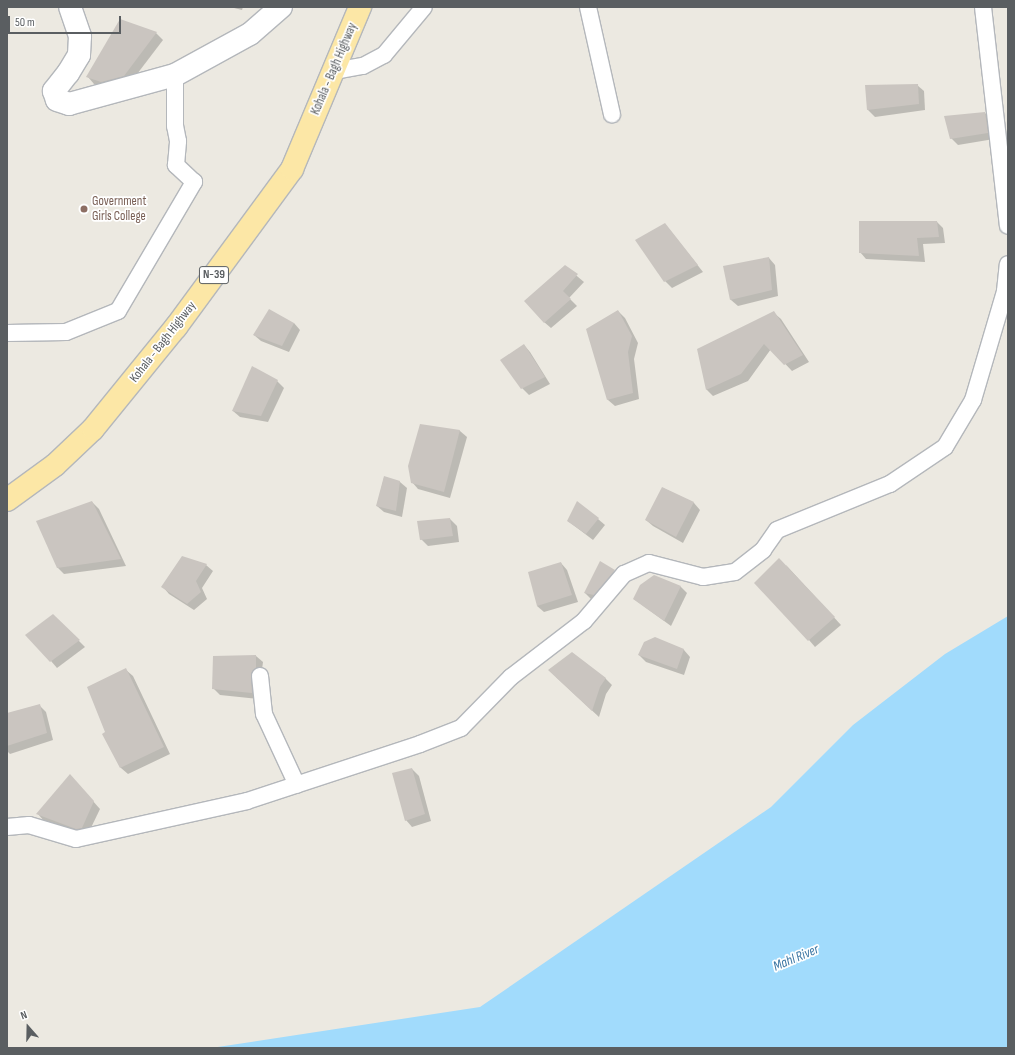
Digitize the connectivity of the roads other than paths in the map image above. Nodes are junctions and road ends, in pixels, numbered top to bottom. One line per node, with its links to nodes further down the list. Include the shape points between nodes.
1 (70, 7): 8 (main road, via 80,36 79,55 54,90 58,100 68,104)
2 (282, 7): 8 (main road, via 250,34)
3 (360, 7): 7 (main road, Kohala - Bagh Highway / N-39)
4 (424, 7): 7 (street, via 384,55 363,66)
5 (588, 7): 9 (street)
6 (982, 7): 10 (street)
7 (334, 71): 13 (main road, Kohala - Bagh Highway / N-39, via 292,169 176,327 93,429 55,466)
8 (174, 75): 12 (street, via 174,126 178,141 176,165 194,182 118,311 66,332)
9 (612, 114)
10 (1008, 226)
11 (1008, 264): 15 (street, via 1005,291 973,400 945,446 890,484 777,530 763,550 735,572 703,577 649,563 624,574 584,621 511,677 461,728)
12 (7, 333)
13 (7, 500)
14 (260, 676): 15 (street, via 264,714)
15 (298, 784): 16 (street, via 248,801 76,839 29,825)
16 (7, 827)

